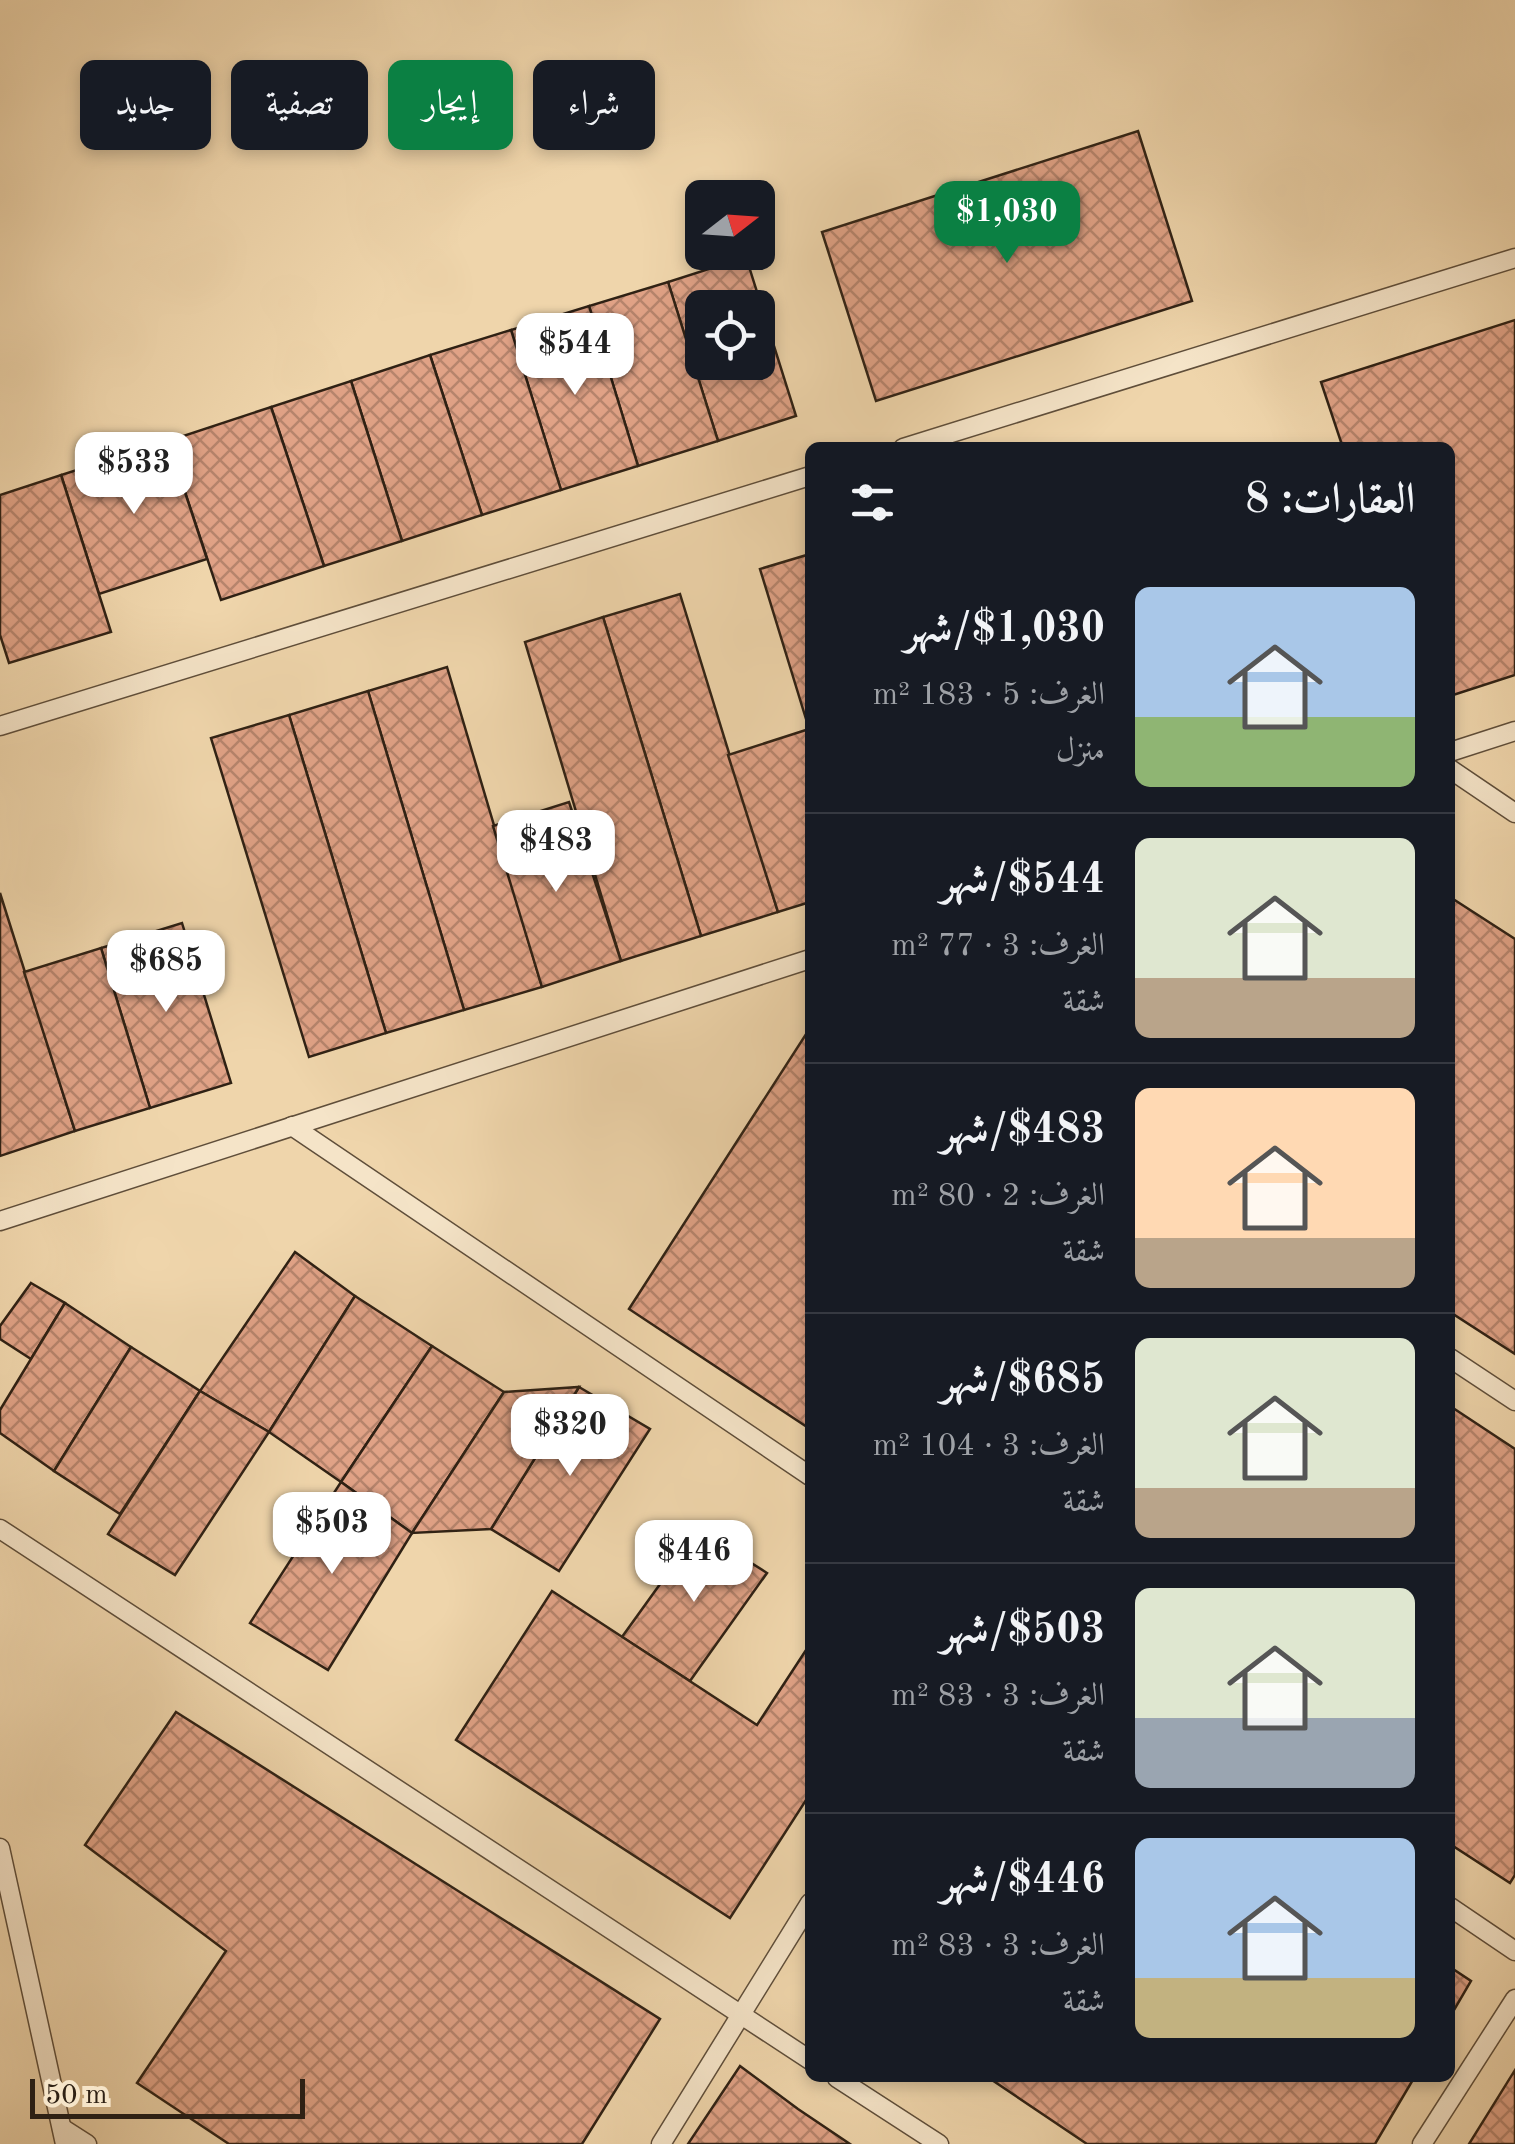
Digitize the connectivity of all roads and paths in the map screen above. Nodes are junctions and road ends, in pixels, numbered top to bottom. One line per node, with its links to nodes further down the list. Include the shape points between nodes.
1 (1515, 258): 2 (lane)
2 (921, 442)
3 (805, 478): 4 (lane)
4 (0, 726)
5 (1515, 731): 6 (lane)
6 (1455, 750)
7 (1455, 773): 8 (lane)
8 (1515, 813)
9 (805, 961): 10 (lane)
10 (292, 1126): 11 (lane); 14 (lane)
11 (0, 1221)
12 (1455, 1361): 13 (lane)
13 (1515, 1402)
14 (805, 1473)
15 (0, 1529): 21 (lane)
16 (0, 1848): 24 (lane)
17 (1455, 1910): 19 (lane)
18 (805, 1911): 21 (lane)
19 (1515, 1951)
20 (1515, 1999): 28 (lane)
21 (741, 2014): 22 (lane); 26 (lane)
22 (805, 2057)
23 (844, 2082): 27 (lane)
24 (64, 2136): 25 (lane)
25 (87, 2144)
26 (661, 2144)
27 (939, 2144)
28 (1422, 2144)

